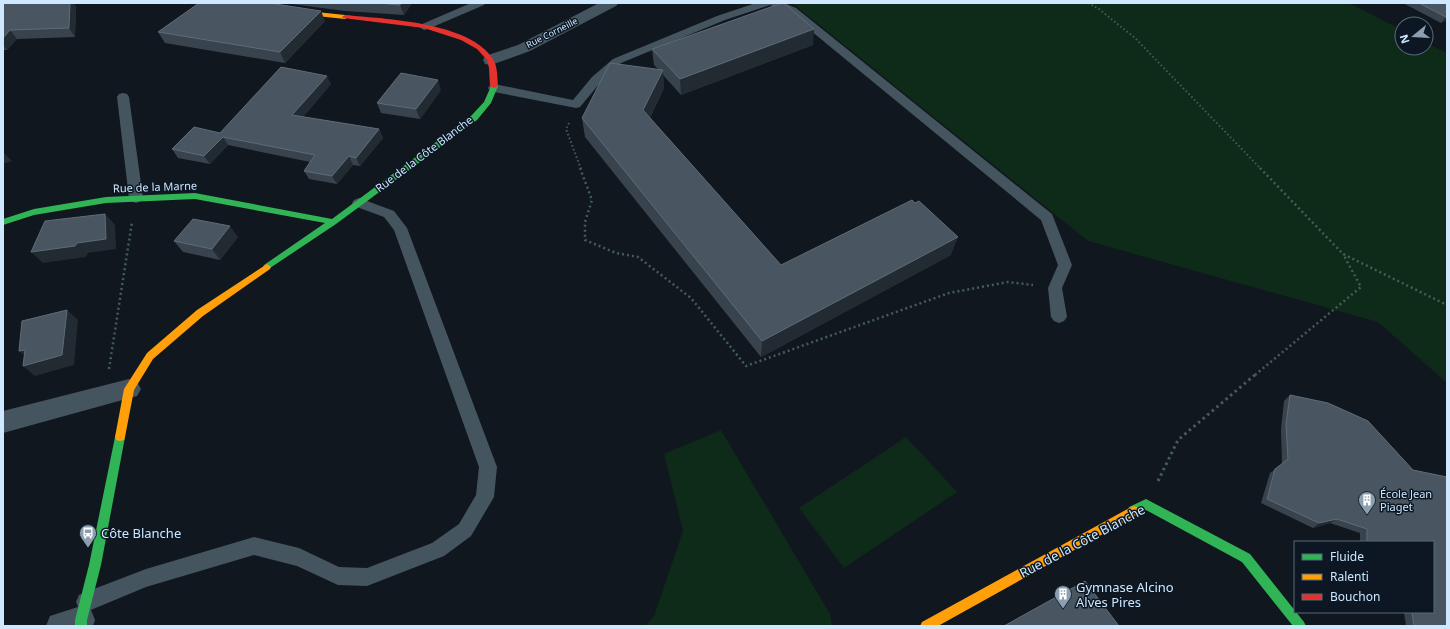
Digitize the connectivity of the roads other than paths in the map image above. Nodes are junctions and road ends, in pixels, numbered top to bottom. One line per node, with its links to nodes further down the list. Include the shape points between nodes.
1 (249, 3): 6 (street, via 288,11)
2 (480, 3): 6 (lane)
3 (611, 3): 7 (street, Rue Corneille, via 524,48)
4 (767, 3): 8 (lane, via 721,18 617,61 596,80 576,104)
5 (774, 3): 14 (lane, via 792,10 1047,218 1066,265 1055,288)
6 (424, 27): 7 (street, via 447,31 480,47)
7 (492, 60): 8 (street)
8 (494, 88): 11 (street, Rue de la Côte Blanche, via 487,103 474,118)
9 (123, 97): 10 (lane)
10 (136, 198): 12 (street, Rue de la Marne, via 106,200 34,212); 13 (street, Rue de la Marne, via 195,196)
11 (359, 202): 13 (street, Rue de la Côte Blanche); 17 (lane, via 389,214 400,228 488,467 485,497 465,530 438,550 367,577 338,576 299,557 254,546 146,578)
12 (3, 222)
13 (333, 222): 15 (street, Rue de la Côte Blanche, via 200,313 150,356)
14 (1059, 316)
15 (129, 388): 16 (street); 17 (street, Rue de la Côte Blanche, via 104,520)
16 (3, 422)
17 (77, 618)
18 (926, 626): 19 (street, Rue de la Côte Blanche, via 1146,504 1246,558)
19 (1300, 626)

